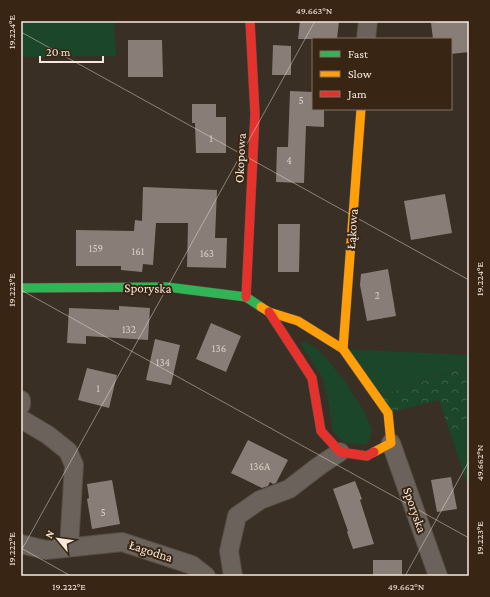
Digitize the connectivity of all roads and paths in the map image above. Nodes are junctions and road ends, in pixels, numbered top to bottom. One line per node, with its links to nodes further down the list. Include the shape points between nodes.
1 (250, 21): 6 (street, Okopowa, via 255,114)
2 (368, 21): 3 (street)
3 (366, 38)
4 (361, 110): 8 (street, Łąkowa)
5 (21, 288): 6 (street, Sporyska, via 166,287)
6 (246, 297): 7 (street, Sporyska)
7 (269, 312): 8 (street, Sporyska, via 298,321); 13 (street, Sporyska, via 312,378 321,431)
8 (343, 349): 12 (street, Sporyska, via 388,413)
9 (21, 400): 10 (street)
10 (21, 405)
11 (21, 419): 15 (street, via 68,451 74,465)
12 (392, 443): 13 (street, via 367,456); 18 (street, Sporyska)
13 (340, 452): 17 (street, via 289,489 260,500 237,516 229,551)
14 (21, 544): 15 (street, Łagodna, via 46,550)
15 (69, 547): 16 (street, Łagodna, via 122,542 192,565)
16 (206, 576)
17 (233, 576)
18 (438, 576)

